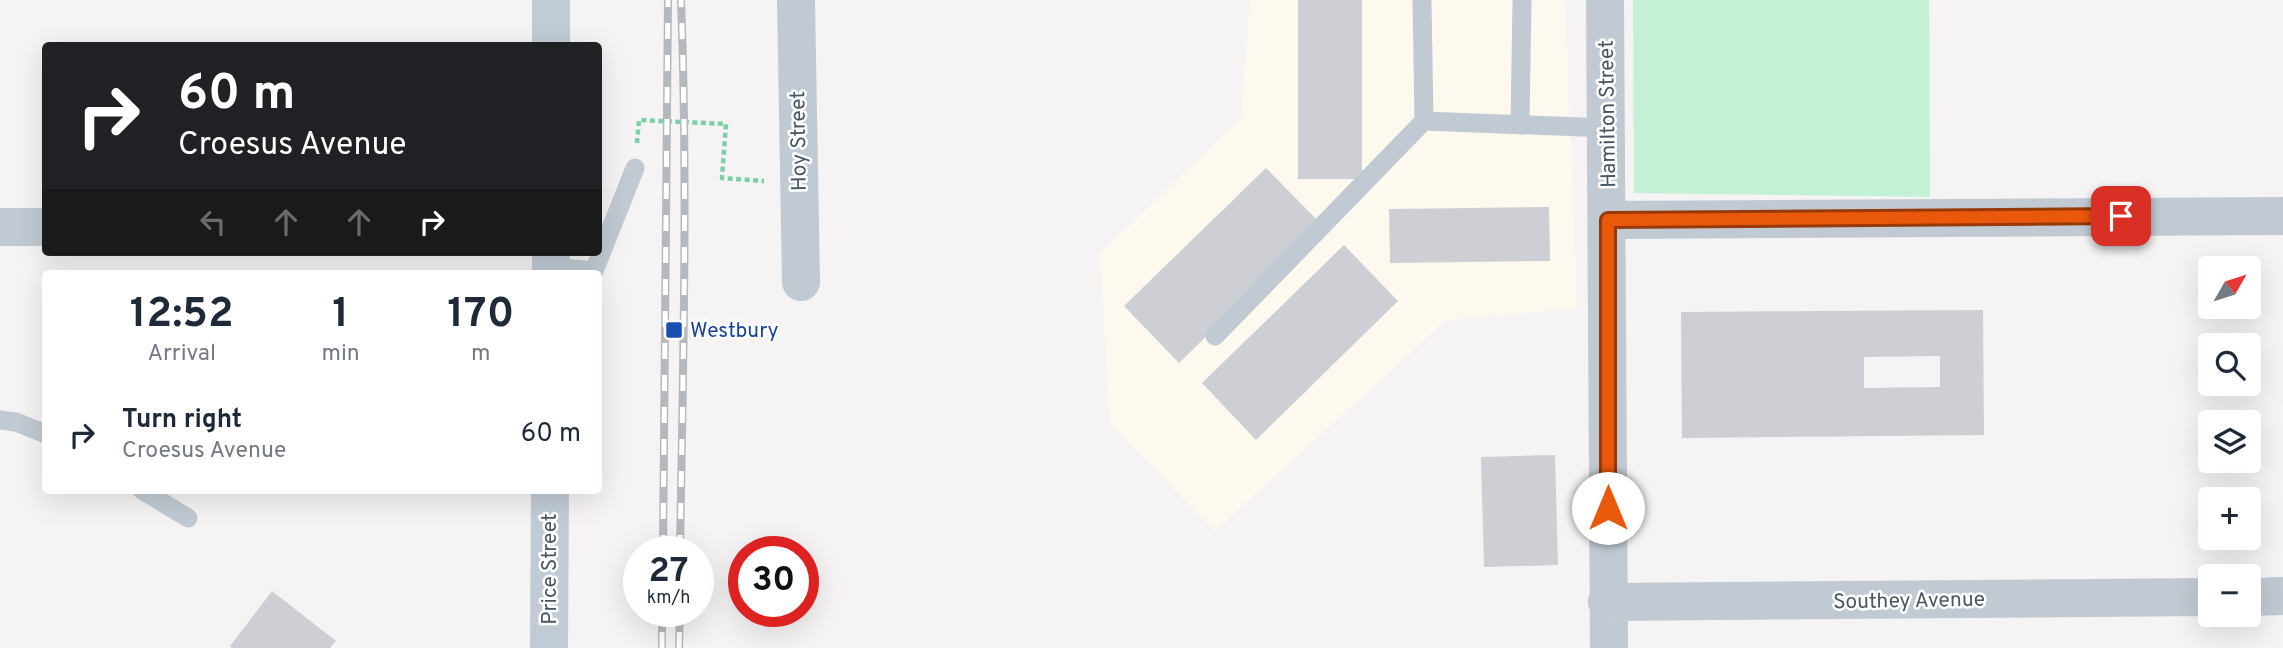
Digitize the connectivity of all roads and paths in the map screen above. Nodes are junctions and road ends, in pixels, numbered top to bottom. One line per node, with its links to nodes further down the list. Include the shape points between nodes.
1 (551, 0): 6 (street)
2 (796, 0): 12 (street, Hoy Street)
3 (1422, 0): 8 (lane)
4 (1522, 0): 9 (lane)
5 (1605, 0): 10 (street, Hamilton Street)
6 (551, 42)
7 (639, 120): 12 (path, via 726,124 722,178)
8 (1424, 121): 9 (lane); 21 (lane)
9 (1520, 125): 10 (lane)
10 (1607, 128): 14 (street, Hamilton Street)
11 (635, 168): 17 (lane)
12 (799, 184): 20 (street, Hoy Street)
13 (2283, 216): 14 (street)
14 (1608, 220): 30 (street, Hamilton Street)
15 (0, 227): 16 (street)
16 (42, 227)
17 (602, 251)
18 (551, 264): 19 (lane)
19 (588, 270)
20 (801, 282)
21 (1215, 337)
22 (0, 420): 23 (lane)
23 (42, 432)
24 (148, 494): 26 (lane)
25 (550, 494): 31 (street, Price Street)
26 (188, 519)
27 (2283, 596): 29 (street)
28 (2198, 597): 30 (street, Southey Avenue)
29 (2261, 597)
30 (1607, 602): 32 (street, Hamilton Street)
31 (549, 648)
32 (1609, 648)

